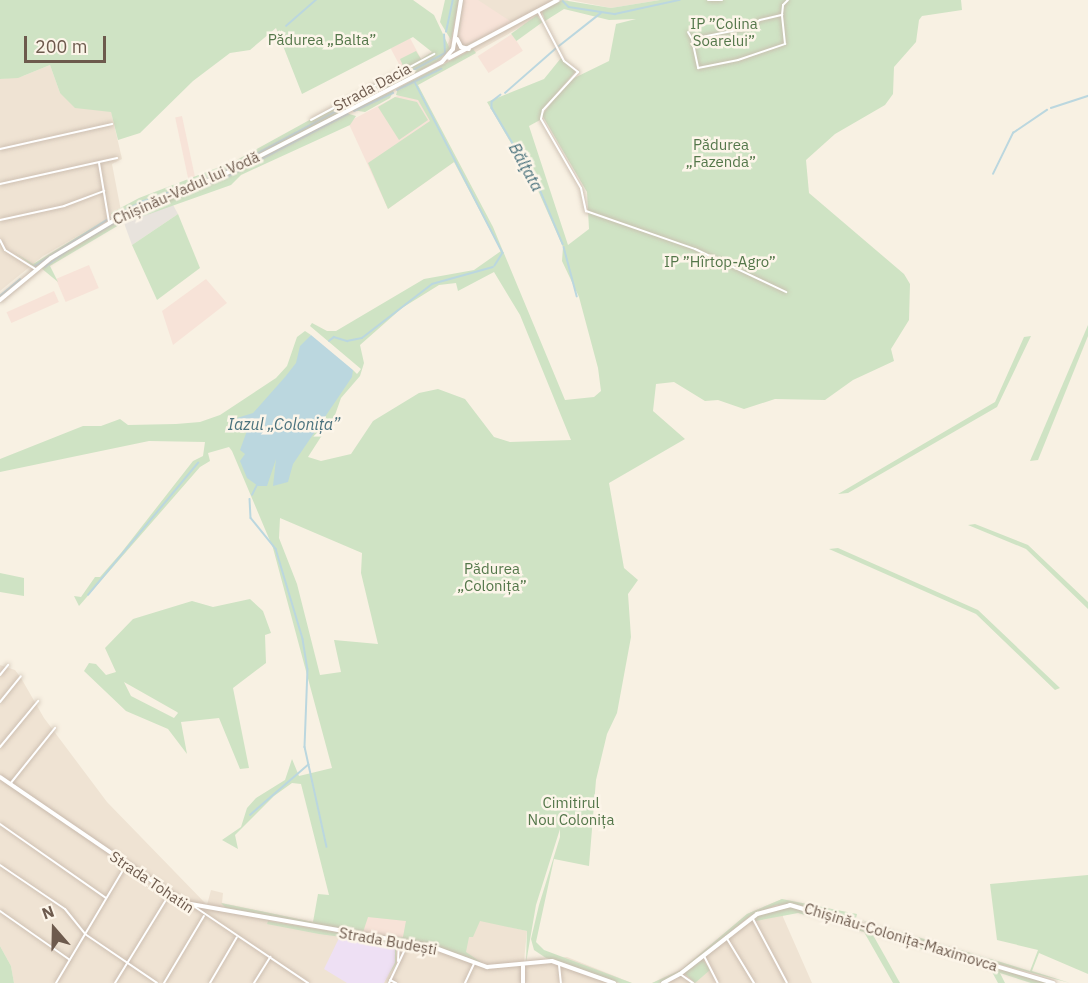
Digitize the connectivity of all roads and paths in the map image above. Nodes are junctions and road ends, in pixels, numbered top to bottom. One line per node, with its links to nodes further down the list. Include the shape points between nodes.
1 (461, 0): 9 (street)
2 (558, 0): 6 (street, Chișinău-Vadul lui Vodă)
3 (708, 0): 4 (street)
4 (722, 0)
5 (788, 0): 7 (street)
6 (538, 11): 11 (street, Chișinău-Vadul lui Vodă); 27 (street, via 564,61 578,72 543,110 541,119 581,188 586,211 686,245)
7 (782, 15): 10 (street); 10 (street, via 785,44 738,60 698,68)
8 (688, 32): 10 (street)
9 (456, 36): 11 (street, via 460,46); 13 (street)
10 (692, 39)
11 (470, 49): 13 (street, Chișinău-Vadul lui Vodă)
12 (434, 54): 14 (street, Strada Dacia)
13 (445, 59): 22 (street, Chișinău-Vadul lui Vodă, via 223,176 151,202)
14 (311, 120)
15 (111, 124): 16 (street)
16 (0, 149)
17 (117, 158): 18 (street)
18 (99, 162): 19 (street); 20 (street)
19 (0, 184)
20 (104, 191): 21 (street, via 64,206); 22 (street)
21 (0, 220)
22 (109, 223): 26 (street, Chișinău-Vadul lui Vodă)
23 (0, 240): 24 (street)
24 (4, 250): 25 (street); 26 (street)
25 (0, 252)
26 (36, 270): 28 (street, Chișinău-Vadul lui Vodă)
27 (786, 292)
28 (0, 300)
29 (8, 665): 30 (street)
30 (0, 675)
31 (21, 676): 33 (street)
32 (38, 701): 35 (street)
33 (0, 702)
34 (55, 728): 37 (street)
35 (0, 747)
36 (0, 777): 37 (street, Strada Tohatin)
37 (10, 784): 40 (street, Strada Tohatin)
38 (0, 824): 42 (street)
39 (0, 865): 47 (street, via 65,909)
40 (126, 866): 41 (street, Strada Tohatin); 42 (street)
41 (169, 895): 43 (street, Strada Tohatin); 55 (street)
42 (106, 898): 47 (street)
43 (192, 905): 45 (street, Strada Tohatin); 50 (street, Strada Budești)
44 (0, 911): 54 (street)
45 (204, 916): 48 (street, Strada Tohatin); 67 (street)
46 (751, 917): 49 (street); 81 (street); 82 (street, Chișinău-Colonița-Maximovca, via 782,905 807,907)
47 (85, 934): 54 (street); 55 (street)
48 (237, 937): 53 (street, Strada Tohatin); 68 (street)
49 (726, 937): 52 (street); 80 (street)
50 (399, 941): 51 (street, Strada Budești); 58 (street)
51 (408, 943): 57 (street, Strada Budești, via 437,948); 58 (street)
52 (704, 956): 60 (street); 79 (street)
53 (270, 957): 61 (street, Strada Tohatin); 69 (street)
54 (70, 960): 64 (street)
55 (128, 962): 65 (street); 66 (street)
56 (558, 962): 59 (street, Strada Budești); 75 (street); 76 (street, Strada Budești)
57 (475, 963): 59 (street, Strada Budești, via 493,968); 73 (street)
58 (398, 964): 62 (street)
59 (523, 966): 74 (street)
60 (680, 974): 63 (street); 78 (street)
61 (302, 979): 70 (street); 71 (street, Strada Tohatin)
62 (389, 981): 72 (street)
63 (669, 982): 77 (street)
64 (56, 983)
65 (115, 983)
66 (157, 983)
67 (164, 983)
68 (210, 983)
69 (254, 983)
70 (300, 983)
71 (308, 983)
72 (396, 983)
73 (465, 983)
74 (523, 983)
75 (561, 983)
76 (614, 983)
77 (663, 983)
78 (693, 983)
79 (718, 983)
80 (754, 983)
81 (787, 983)
82 (1054, 983)

